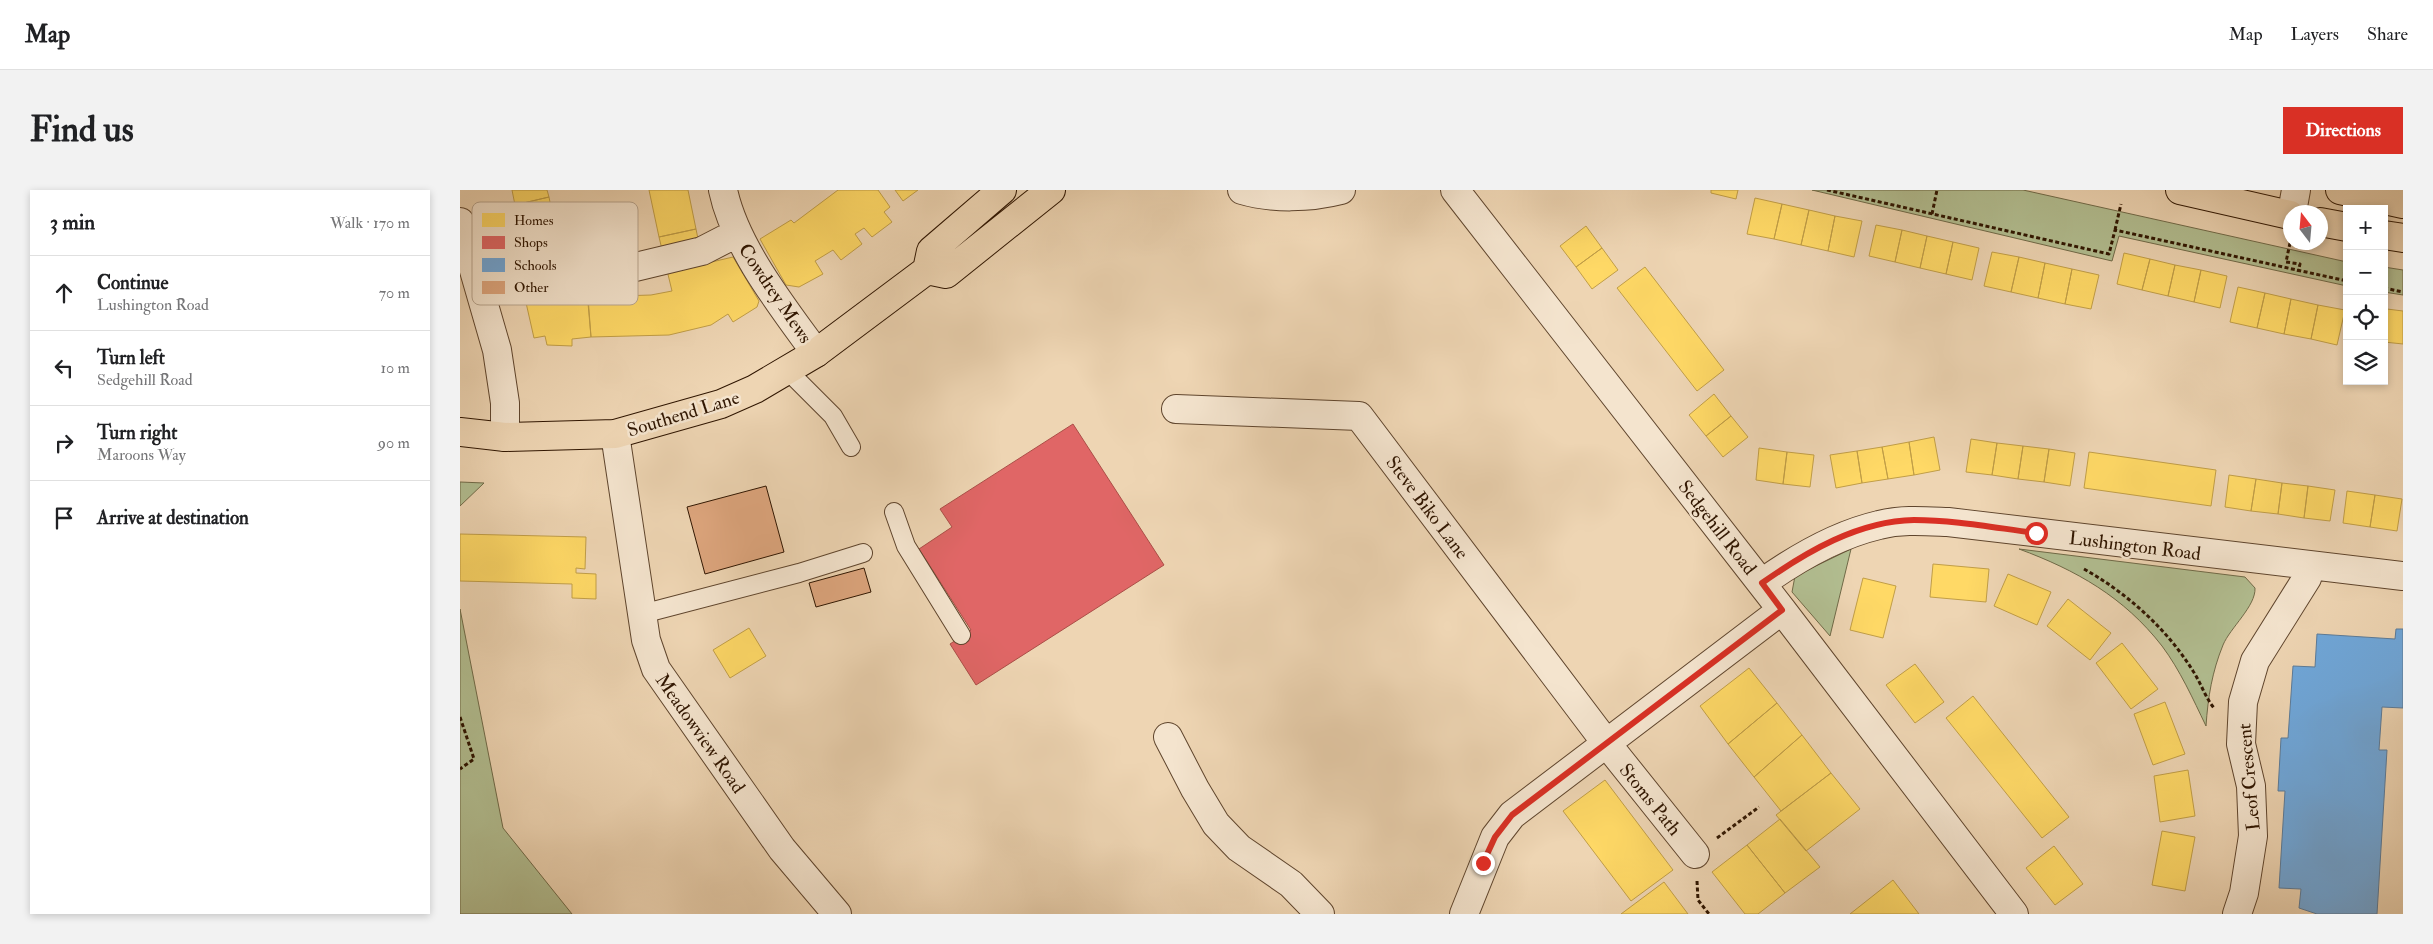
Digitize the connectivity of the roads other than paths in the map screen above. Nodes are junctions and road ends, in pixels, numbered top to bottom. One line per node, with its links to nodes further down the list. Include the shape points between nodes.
1 (723, 190): 16 (street, Cowdrey Mews, via 730,220)
2 (1002, 190): 21 (main road, via 931,252)
3 (1051, 190): 21 (main road, via 946,274)
4 (1242, 190): 5 (street, via 1292,196)
5 (1341, 190)
6 (1455, 190): 34 (street, Sedgehill Road)
7 (2180, 190): 12 (main road)
8 (2296, 190): 11 (street)
9 (2340, 190): 10 (main road)
10 (2403, 204)
11 (2293, 205)
12 (2283, 212)
13 (460, 222): 19 (street)
14 (2328, 223): 15 (main road)
15 (2343, 226)
16 (737, 233): 20 (street, Cowdrey Mews, via 702,251); 23 (street, Cowdrey Mews, via 782,306)
17 (2388, 236): 18 (main road)
18 (2403, 238)
19 (472, 264)
20 (638, 266)
21 (927, 270): 23 (main road, Southend Lane)
22 (484, 305): 28 (street, via 499,359 505,403)
23 (816, 353): 24 (main road, Southend Lane)
24 (788, 371): 27 (main road, Southend Lane, via 755,390 720,404); 29 (lane, via 833,416)
25 (1176, 410): 39 (street, Steve Biko Lane, via 1359,416)
26 (460, 432): 28 (main road, Southend Lane)
27 (615, 434): 28 (main road, Southend Lane); 36 (street, Meadowview Road)
28 (505, 437)
29 (851, 447)
30 (894, 512): 37 (lane, via 906,546)
31 (863, 553): 36 (lane)
32 (2311, 566): 33 (street, Lushington Road); 34 (street, Lushington Road, via 1913,520 1879,524 1844,536 1814,550); 45 (street, Leof Crescent, via 2308,578 2255,660 2243,702 2241,744 2251,786 2253,836 2244,893)
33 (2403, 576)
34 (1762, 583): 35 (street, Sedgehill Road)
35 (1782, 610): 39 (street); 44 (street, Sedgehill Road)
36 (642, 614): 41 (street, Meadowview Road, via 646,640 656,669 782,849)
37 (961, 635)
38 (1168, 736): 42 (street, via 1216,824 1239,848 1291,884)
39 (1607, 744): 40 (street, Stoms Path); 43 (street, via 1512,815 1495,837)
40 (1695, 854)
41 (837, 914)
42 (1320, 914)
43 (1464, 914)
44 (2014, 914)
45 (2237, 914)

